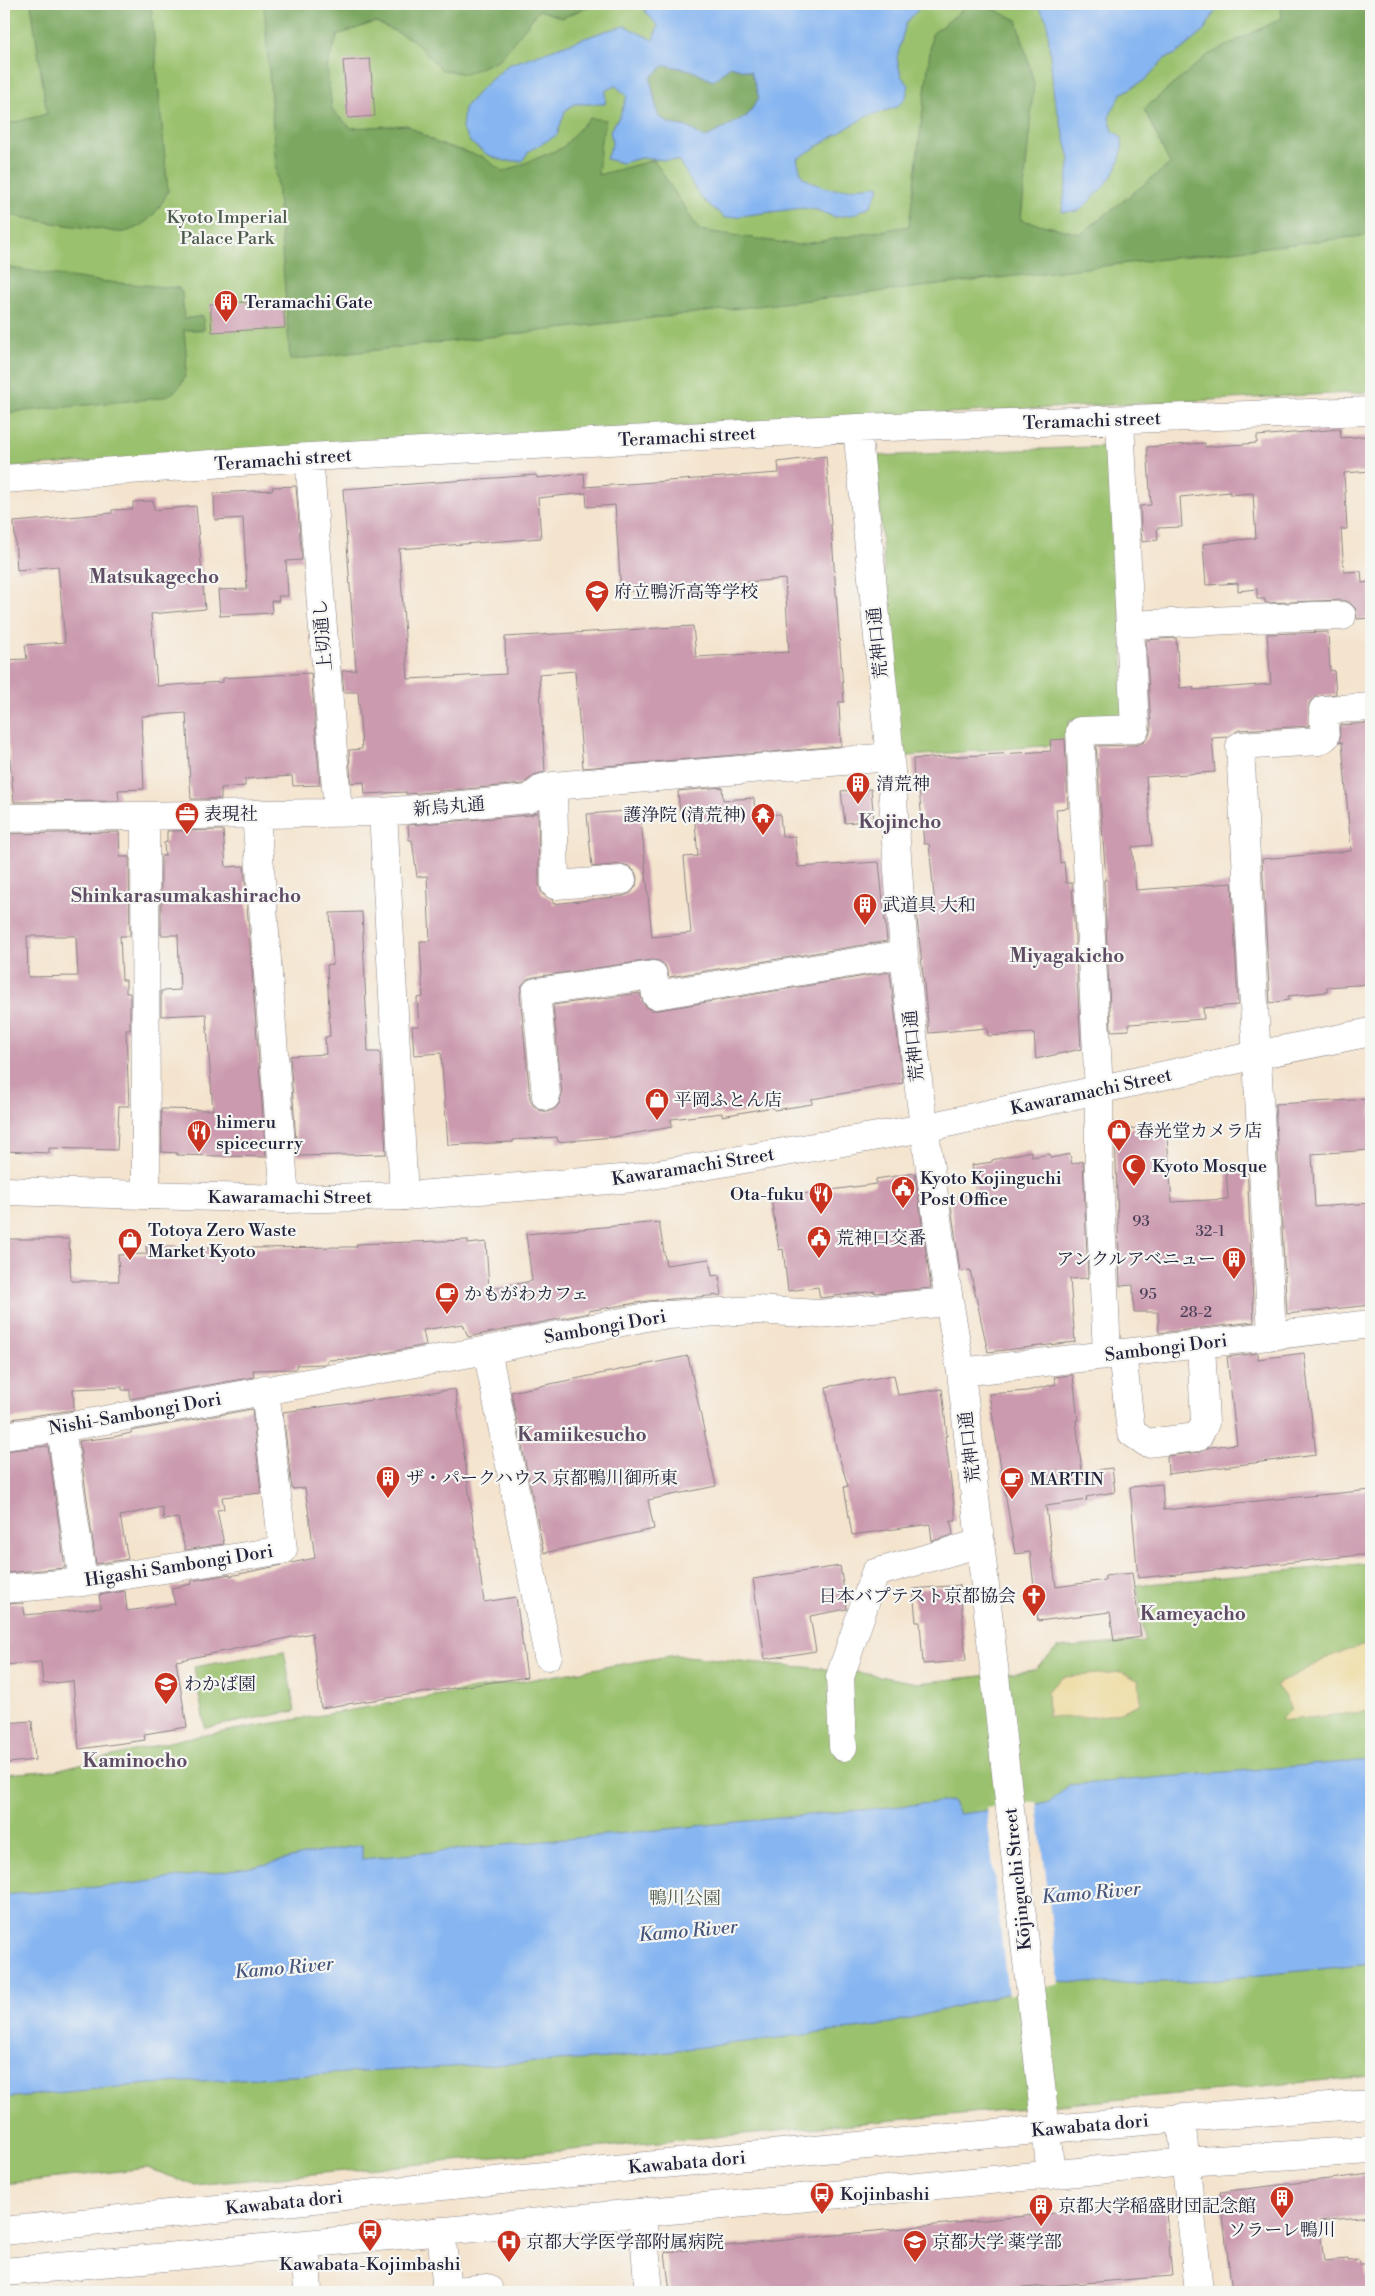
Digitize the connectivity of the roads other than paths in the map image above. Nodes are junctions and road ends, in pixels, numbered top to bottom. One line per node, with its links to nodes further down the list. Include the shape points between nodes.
1 (1371, 412): 2 (street, Teramachi street)
2 (1120, 421): 3 (street, Teramachi street); 7 (street)
3 (857, 428): 4 (street, Teramachi street); 9 (street, 荒神口通)
4 (309, 457): 5 (street, Teramachi street); 11 (street, 上切通し)
5 (4, 479)
6 (1342, 616): 7 (street)
7 (1130, 626): 20 (street, via 1135,729 1080,731)
8 (1371, 708): 19 (street, via 1324,710 1324,737 1319,741 1240,746)
9 (890, 757): 10 (street, 新烏丸通); 17 (street, 荒神口通)
10 (553, 786): 12 (street, 新烏丸通, via 543,788 529,799); 16 (street, via 555,885)
11 (338, 812): 12 (street, 新烏丸通); 13 (street, 新烏丸通)
12 (383, 812): 25 (street)
13 (256, 814): 14 (street, 新烏丸通); 26 (street)
14 (145, 816): 15 (street, 新烏丸通); 24 (street)
15 (4, 818)
16 (622, 880)
17 (904, 954): 21 (street, via 656,995 653,975 536,992); 22 (street, 荒神口通)
18 (1371, 1032): 19 (street, Kawaramachi Street)
19 (1257, 1055): 20 (street, Kawaramachi Street); 29 (street)
20 (1099, 1091): 22 (street, Kawaramachi Street); 32 (street, via 1100,1173)
21 (546, 1096)
22 (924, 1128): 25 (street, Kawaramachi Street, via 635,1178); 27 (street, 荒神口通)
23 (4, 1190): 24 (street, Kawaramachi Street)
24 (146, 1195): 26 (street, Kawaramachi Street)
25 (404, 1196): 26 (street, Kawaramachi Street)
26 (285, 1199)
27 (949, 1302): 31 (street, Sambongi Dori, via 818,1314 756,1310 650,1316); 33 (street, 荒神口通)
28 (1371, 1324): 29 (street, Sambongi Dori)
29 (1272, 1335): 30 (street, Sambongi Dori)
30 (1201, 1344): 32 (street, Sambongi Dori); 32 (street, via 1205,1423 1198,1437 1147,1443 1130,1432)
31 (487, 1350): 34 (street, Sambongi Dori); 40 (street)
32 (1115, 1354): 33 (street, Sambongi Dori)
33 (961, 1372): 37 (street, 荒神口通)
34 (265, 1389): 35 (street, Nishi-Sambongi Dori); 38 (street, Higashi Sambongi Dori, via 283,1550)
35 (61, 1428): 36 (street, Nishi-Sambongi Dori); 38 (street)
36 (4, 1436)
37 (981, 1543): 41 (street, 荒神口通); 42 (street, via 875,1573 840,1677)
38 (83, 1582): 39 (street, Higashi Sambongi Dori)
39 (4, 1589)
40 (548, 1656)
41 (994, 1661): 45 (street, Kōjinguchi Street)
42 (843, 1747)
43 (1371, 2104): 44 (street, Kawabata dori)
44 (1181, 2118): 45 (street, Kawabata dori); 47 (street)
45 (1046, 2130): 48 (street); 50 (street, Kawabata dori)
46 (1371, 2150): 47 (street)
47 (1185, 2162): 48 (street); 58 (street)
48 (1051, 2175): 49 (street)
49 (642, 2213): 51 (street); 57 (street)
50 (4, 2231)
51 (441, 2231): 52 (street); 55 (street)
52 (305, 2244): 53 (street); 54 (street)
53 (4, 2272)
54 (308, 2292)
55 (446, 2292): 56 (street, via 488,2288)
56 (489, 2292)
57 (650, 2292)
58 (1199, 2292)

